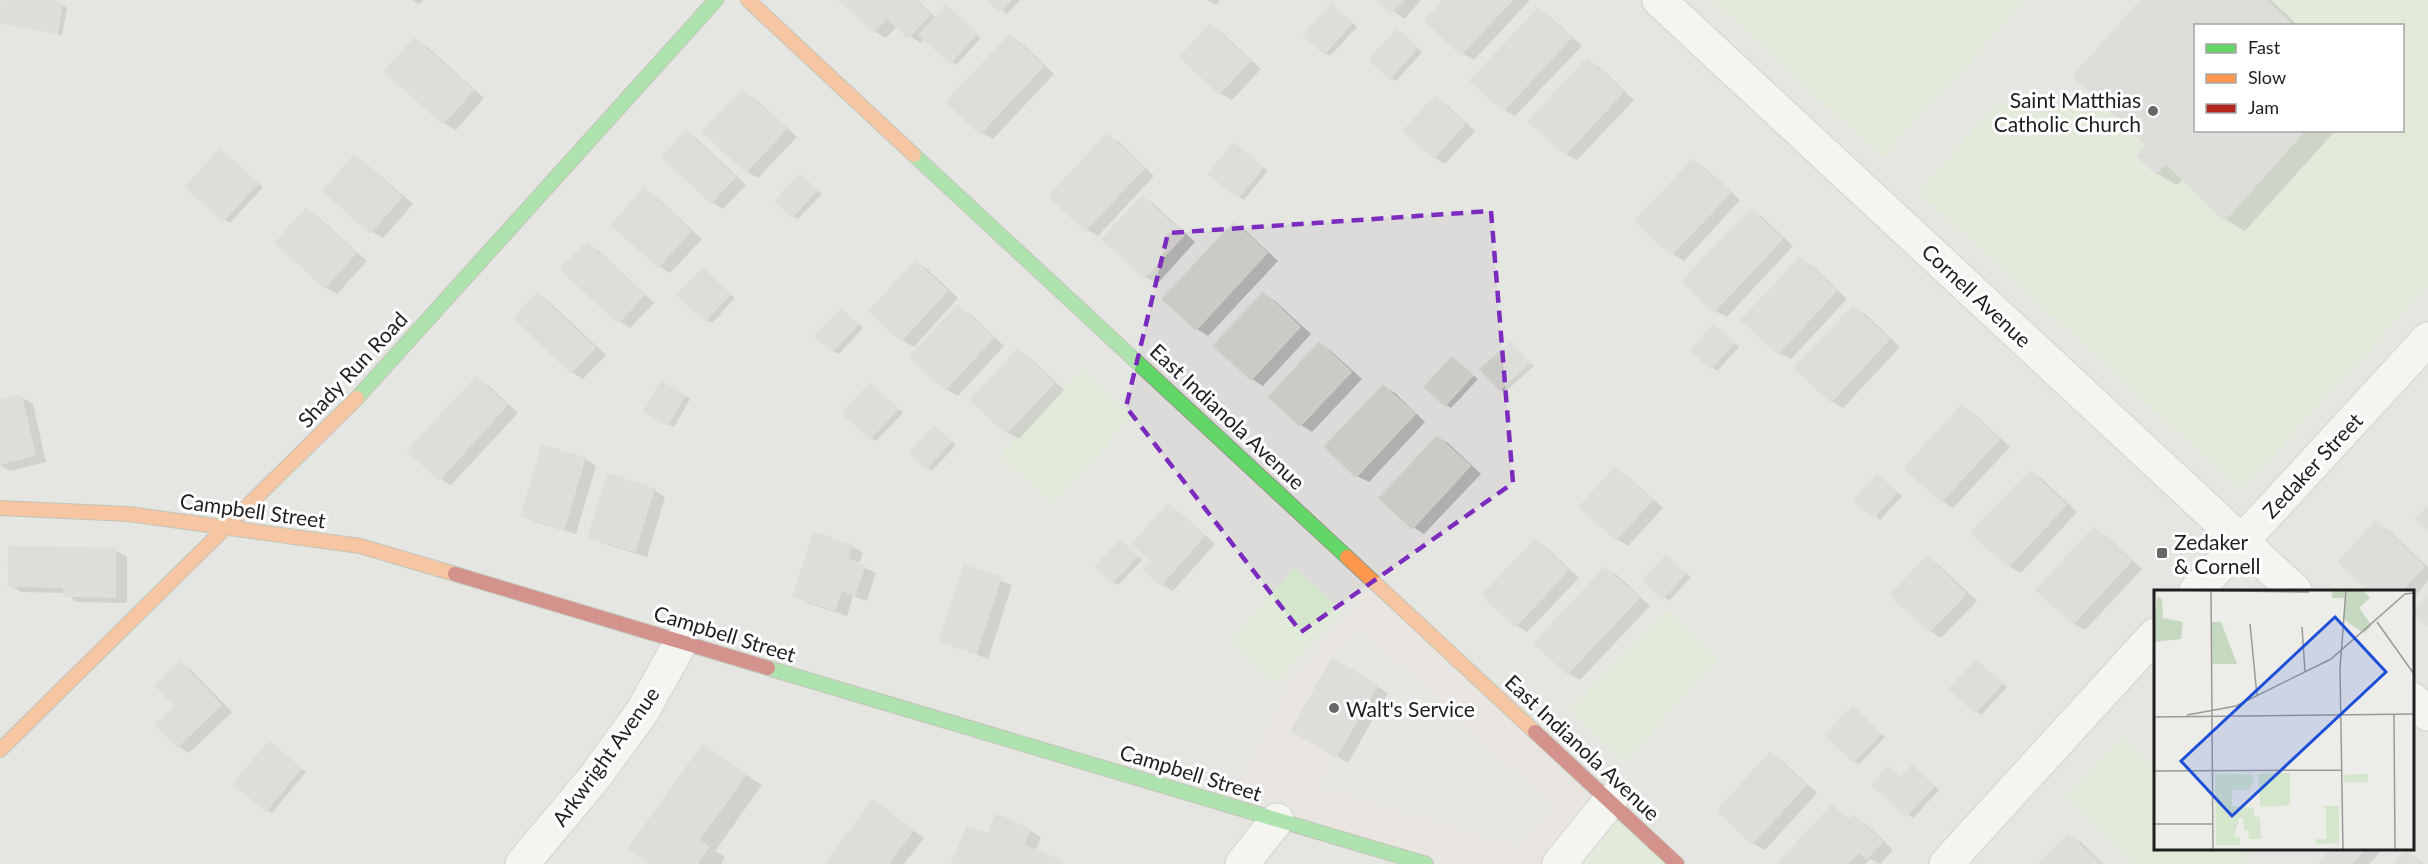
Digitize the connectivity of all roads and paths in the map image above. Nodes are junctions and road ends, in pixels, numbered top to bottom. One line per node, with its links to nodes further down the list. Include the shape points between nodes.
1 (716, 0): 6 (street, Shady Run Road, via 363,392)
2 (748, 0): 15 (street, East Indianola Avenue)
3 (1659, 0): 7 (street, Cornell Avenue)
4 (2428, 339): 7 (street, Zedaker Street)
5 (0, 508): 6 (street, Campbell Street, via 129,514)
6 (227, 528): 11 (street, Campbell Street, via 360,546); 14 (street, Shady Run Road)
7 (2241, 541): 8 (street, Zedaker Street); 9 (street, Cornell Avenue)
8 (2197, 590)
9 (2294, 590)
10 (2154, 636): 22 (street)
11 (681, 642): 16 (street, Campbell Street); 17 (street, Arkwright Avenue, via 642,712 594,778)
12 (2413, 700): 13 (street)
13 (2428, 714)
14 (0, 750)
15 (1610, 801): 20 (street); 21 (street, East Indianola Avenue)
16 (1277, 820): 18 (street); 19 (street, Campbell Street)
17 (522, 864)
18 (1242, 864)
19 (1426, 864)
20 (1559, 864)
21 (1677, 864)
22 (1946, 864)

